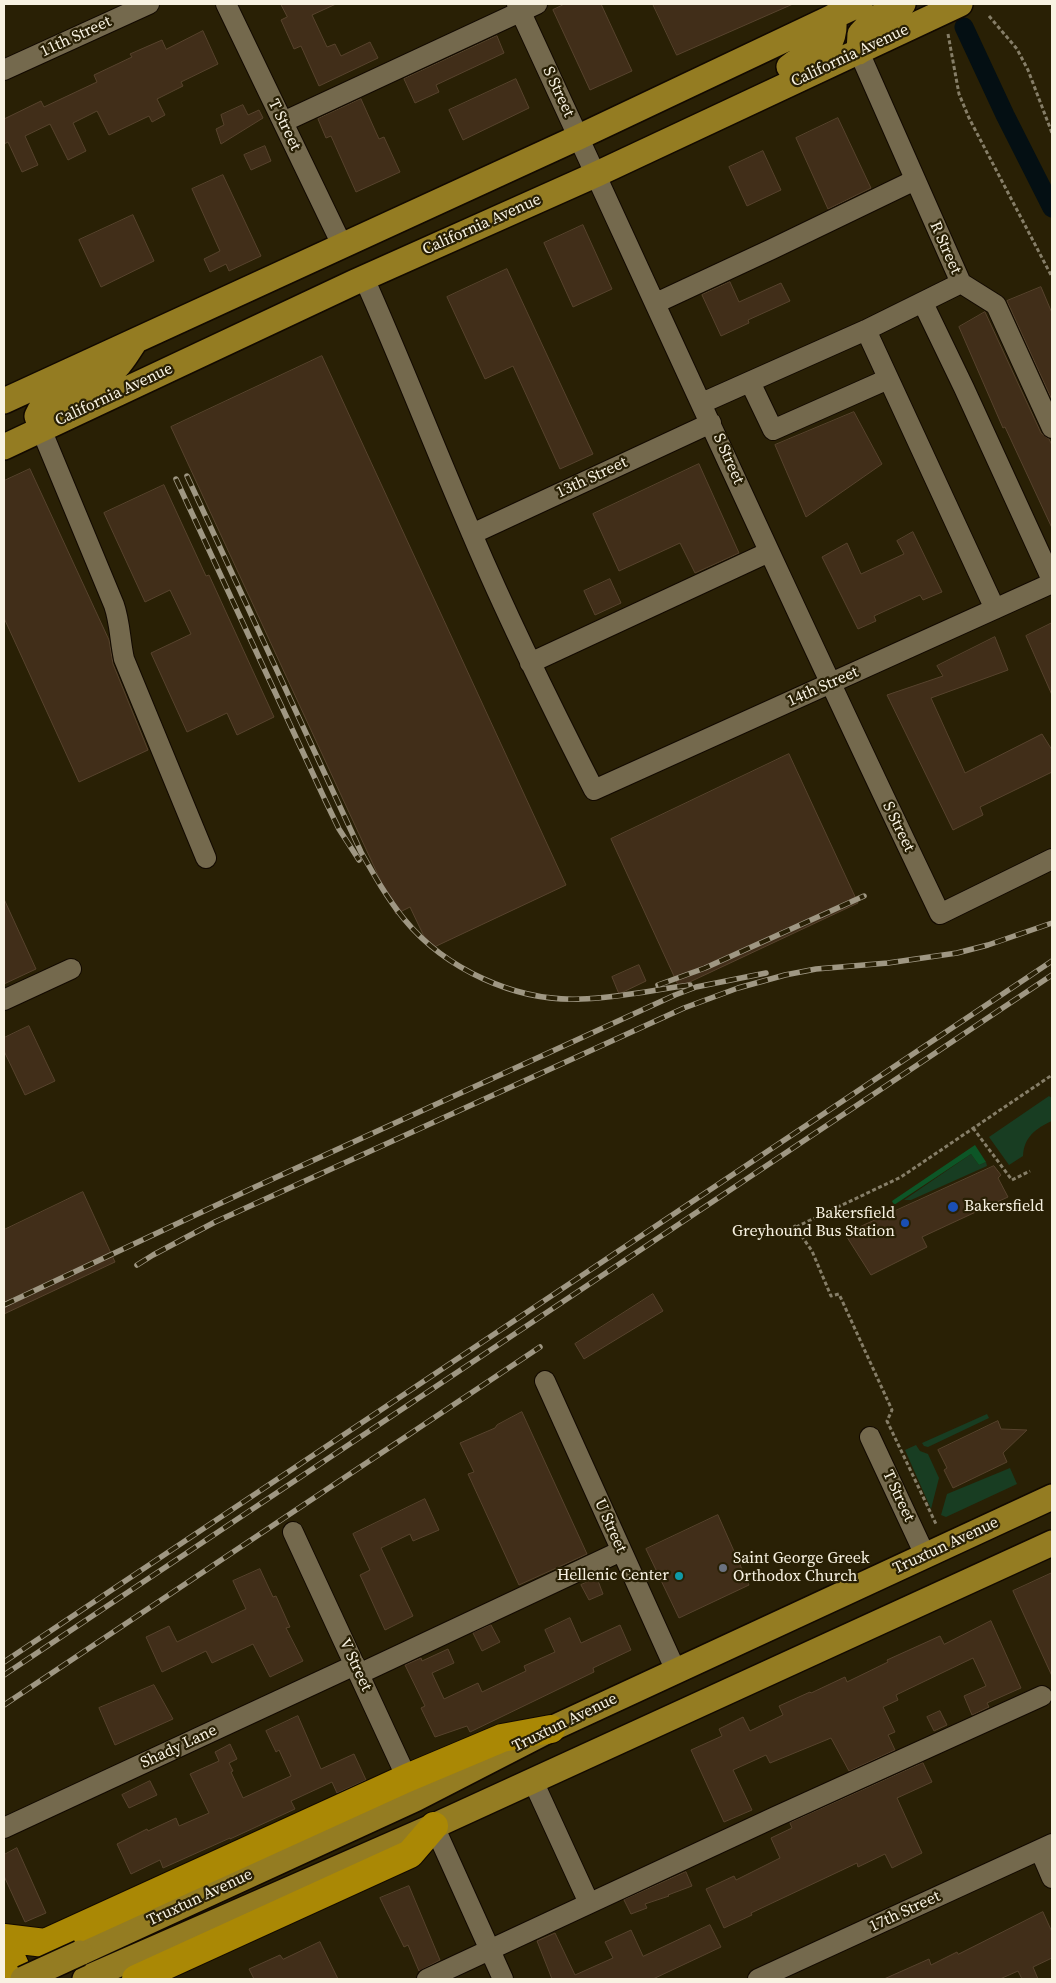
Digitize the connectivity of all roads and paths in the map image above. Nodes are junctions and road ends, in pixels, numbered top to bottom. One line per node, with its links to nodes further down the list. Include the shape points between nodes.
1 (149, 4): 11 (street, 11th Street)
2 (226, 4): 13 (street, T Street)
3 (860, 4): 7 (main road)
4 (903, 4): 10 (main road, via 874,19 860,34)
5 (960, 4): 10 (main road, California Avenue)
6 (525, 6): 13 (street); 15 (street, S Street)
7 (831, 10): 12 (main road, via 835,32 830,44 792,64); 15 (main road)
8 (989, 16): 14 (path, via 1017,49)
9 (948, 34): 19 (path, via 959,94 969,118)
10 (859, 52): 12 (main road, California Avenue); 17 (street, R Street)
11 (4, 70)
12 (765, 95): 16 (main road, California Avenue)
13 (283, 122): 18 (street, T Street)
14 (1052, 133)
15 (579, 137): 16 (street, S Street); 18 (main road)
16 (597, 174): 21 (main road, California Avenue); 23 (street, S Street)
17 (915, 180): 22 (street, R Street); 23 (street)
18 (342, 246): 25 (main road, via 346,258 344,268 294,296); 27 (main road)
19 (1050, 268): 20 (path)
20 (1052, 276)
21 (364, 278): 25 (main road, California Avenue); 36 (street)
22 (961, 283): 24 (street); 33 (street, R Street, via 996,305)
23 (656, 302): 31 (street, S Street)
24 (923, 303): 26 (street); 38 (street)
25 (276, 319): 34 (main road, California Avenue)
26 (866, 330): 28 (street); 29 (street)
27 (135, 341): 30 (main road); 34 (main road, via 115,369 40,410 36,416)
28 (888, 379): 29 (street, via 773,430); 39 (street)
29 (750, 382): 31 (street)
30 (4, 401)
31 (702, 403): 32 (street, S Street)
32 (712, 423): 36 (street, 13th Street); 37 (street, S Street)
33 (1052, 428)
34 (41, 429): 35 (main road, California Avenue); 42 (street, via 114,605 124,659)
35 (4, 447)
36 (472, 534): 40 (street)
37 (769, 552): 40 (street); 41 (street, S Street)
38 (1052, 582): 39 (street, 14th Street)
39 (995, 609): 41 (street, 14th Street)
40 (530, 663): 41 (street, 14th Street, via 594,790)
41 (829, 684): 43 (street, S Street, via 940,914)
42 (206, 858)
43 (1052, 859)
44 (71, 969): 45 (street)
45 (4, 1000)
46 (1052, 1075): 47 (path)
47 (973, 1128): 48 (path, via 1012,1180); 52 (path, via 901,1177 795,1226 812,1251 831,1296 839,1294 892,1410 886,1421)
48 (1030, 1171)
49 (545, 1381): 55 (street, U Street)
50 (870, 1437): 56 (street, T Street)
51 (1052, 1497): 56 (main road, Truxtun Avenue)
52 (936, 1524)
53 (293, 1532): 57 (street, V Street)
54 (1052, 1543): 61 (main road, Truxtun Avenue)
55 (621, 1550): 57 (street, Shady Lane); 58 (street, U Street)
56 (925, 1555): 58 (main road, Truxtun Avenue)
57 (357, 1670): 62 (street, V Street); 64 (street, Shady Lane)
58 (676, 1671): 60 (main road, Truxtun Avenue)
59 (1042, 1696): 67 (street)
60 (551, 1729): 62 (highway, via 502,1738); 63 (main road, via 527,1755 452,1795 443,1804)
61 (533, 1781): 63 (main road, Truxtun Avenue); 67 (street)
62 (411, 1788): 70 (highway); 74 (main road, Truxtun Avenue, bridge)
63 (434, 1826): 71 (street); 72 (main road, Truxtun Avenue); 73 (highway, via 410,1854)
64 (4, 1828)
65 (1046, 1847): 66 (street); 78 (street, 17th Street)
66 (1052, 1878)
67 (589, 1903): 71 (street)
68 (4, 1938): 70 (highway)
69 (4, 1942): 74 (highway)
70 (46, 1943): 75 (highway)
71 (490, 1951): 76 (street); 77 (street)
72 (88, 1978)
73 (140, 1978)
74 (22, 1979)
75 (62, 1979)
76 (427, 1979)
77 (503, 1979)
78 (758, 1979)

